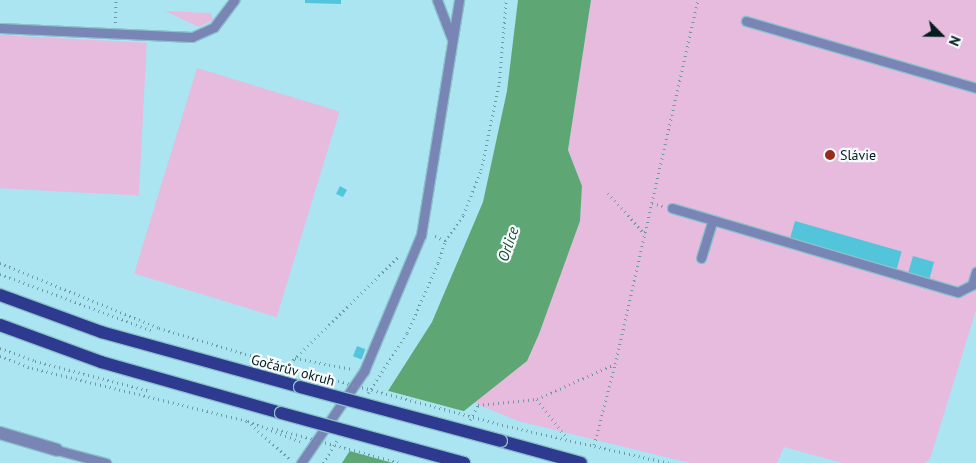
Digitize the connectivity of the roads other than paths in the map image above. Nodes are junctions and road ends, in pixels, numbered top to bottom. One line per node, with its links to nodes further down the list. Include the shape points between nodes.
1 (234, 0): 5 (lane, via 214,27 192,38)
2 (437, 0): 6 (lane)
3 (459, 0): 6 (lane)
4 (746, 21): 7 (lane)
5 (0, 28)
6 (451, 38): 17 (lane, via 422,232 364,371)
7 (976, 88)
8 (669, 207): 9 (lane)
9 (712, 221): 10 (lane); 11 (lane, via 958,292 972,285)
10 (701, 258)
11 (976, 272)
12 (0, 295): 19 (main road, Gočárův okruh, bridge, via 101,332)
13 (0, 324): 18 (main road, bridge, via 101,362)
14 (0, 433): 15 (street)
15 (57, 450): 16 (lane)
16 (106, 463)
17 (301, 463)
18 (464, 463)
19 (582, 463)

